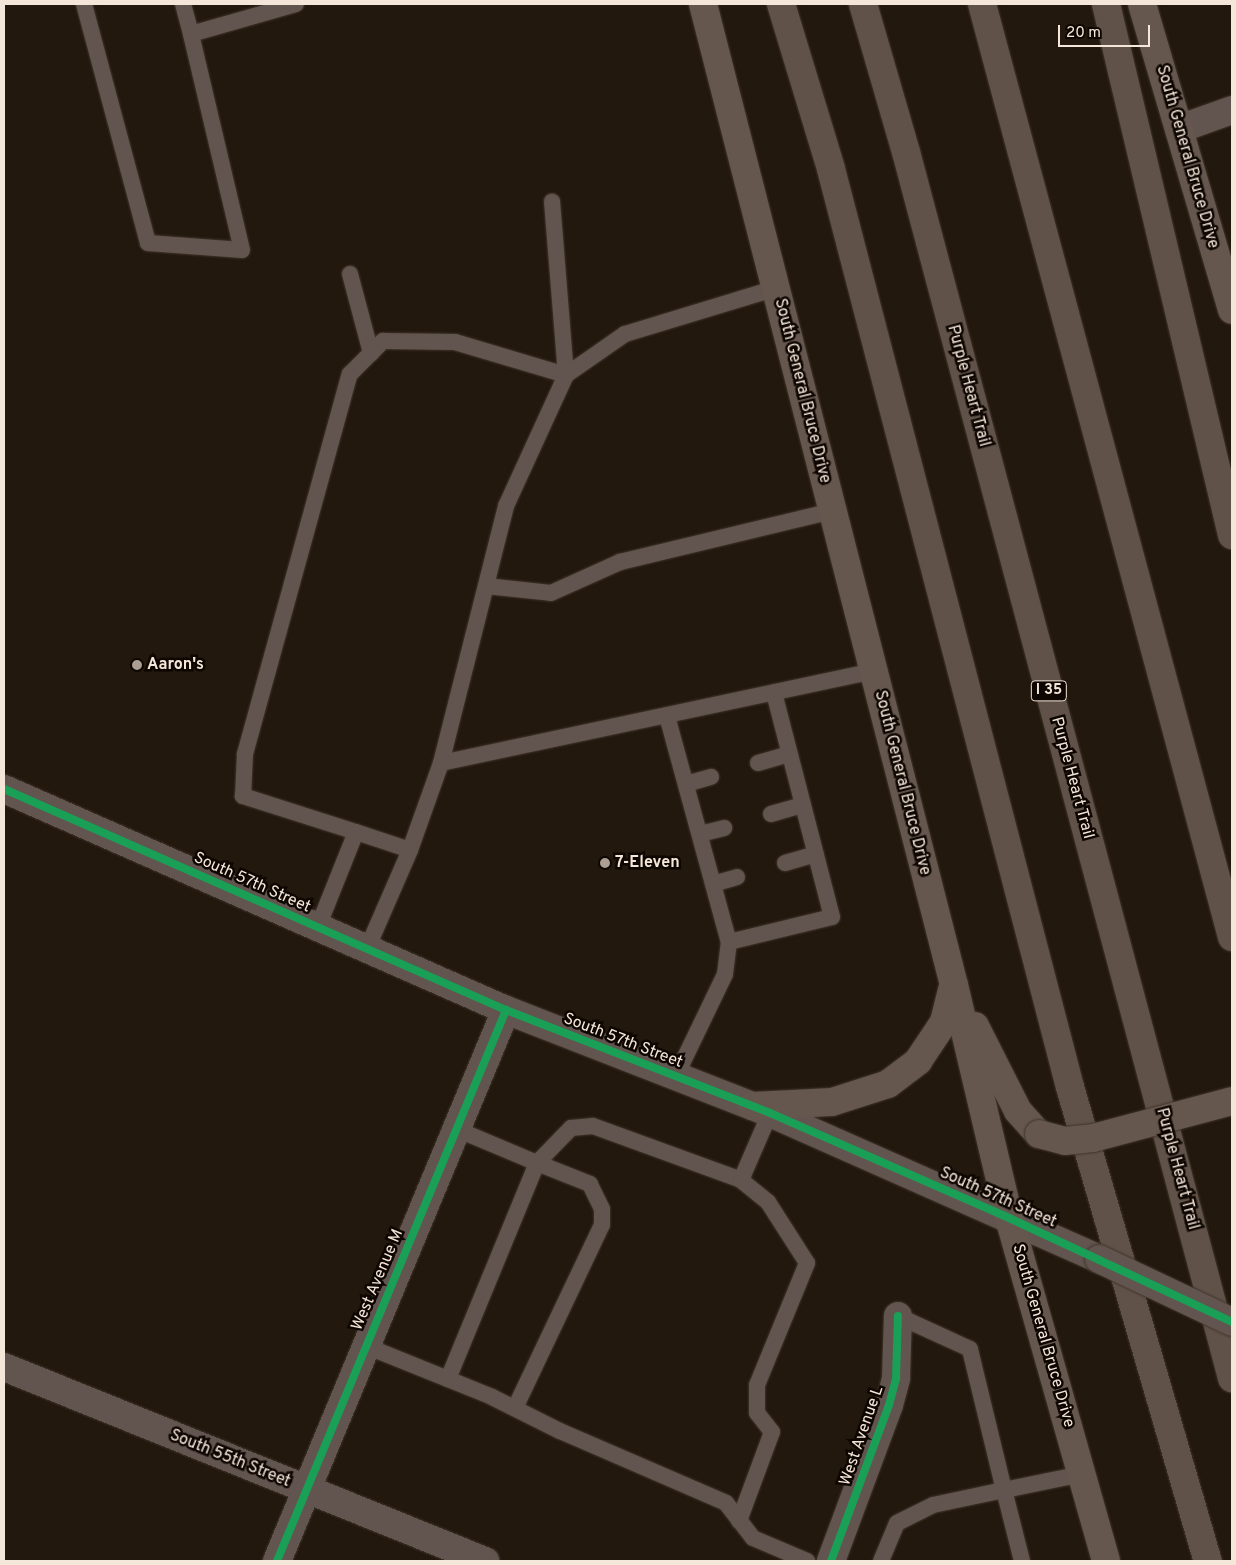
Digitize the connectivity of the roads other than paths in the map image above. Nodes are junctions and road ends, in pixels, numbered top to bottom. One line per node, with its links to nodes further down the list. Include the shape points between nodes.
1 (84, 4): 10 (lane, via 148,243 242,250)
2 (182, 4): 10 (lane)
3 (296, 4): 10 (lane)
4 (703, 4): 15 (main road, South General Bruce Drive)
5 (780, 4): 72 (highway, via 830,168 1070,1088)
6 (863, 4): 58 (highway, Purple Heart Trail / I 35, via 908,161)
7 (982, 4): 42 (highway)
8 (1106, 4): 20 (highway)
9 (1142, 4): 12 (main road, South General Bruce Drive)
10 (191, 34)
11 (1232, 110): 12 (street)
12 (1179, 129): 16 (main road, South General Bruce Drive)
13 (552, 202): 18 (lane)
14 (350, 274): 17 (lane)
15 (776, 288): 18 (lane, via 625,334); 19 (main road, South General Bruce Drive)
16 (1232, 310)
17 (371, 352): 18 (lane, via 383,341 455,342); 34 (lane, via 350,374 244,754 243,796)
18 (566, 376): 21 (lane, via 506,506)
19 (833, 511): 21 (lane, via 620,562 551,593); 22 (main road, South General Bruce Drive)
20 (1232, 534)
21 (486, 586): 26 (lane)
22 (873, 671): 23 (lane); 45 (main road, South General Bruce Drive)
23 (774, 692): 24 (lane); 25 (lane)
24 (667, 716): 26 (lane); 29 (lane)
25 (790, 754): 27 (lane); 31 (lane)
26 (441, 763): 36 (lane)
27 (758, 763)
28 (711, 777): 29 (lane)
29 (686, 784): 35 (lane)
30 (4, 789): 41 (street, South 57th Street)
31 (803, 805): 32 (lane); 37 (lane)
32 (772, 814)
33 (724, 828): 35 (lane)
34 (356, 832): 36 (lane); 41 (lane)
35 (700, 834): 40 (lane)
36 (410, 850): 44 (lane)
37 (816, 854): 38 (lane); 43 (lane, via 832,916)
38 (784, 863)
39 (737, 878): 40 (lane)
40 (713, 884): 43 (lane)
41 (318, 927): 44 (street, South 57th Street)
42 (1232, 937)
43 (729, 942): 47 (lane, via 725,974)
44 (367, 948): 46 (street, South 57th Street)
45 (954, 985): 48 (main road, bridge, via 1018,1111 1040,1134 1065,1141 1093,1138); 49 (main road, via 944,1022 918,1061 888,1084 832,1102); 53 (main road, South General Bruce Drive)
46 (506, 1010): 47 (street, South 57th Street); 50 (street, West Avenue M)
47 (676, 1076): 49 (street, South 57th Street)
48 (1232, 1101)
49 (761, 1110): 52 (lane); 53 (street, South 57th Street)
50 (456, 1130): 51 (lane); 56 (street, West Avenue M)
51 (537, 1163): 52 (lane, via 571,1128 593,1126); 59 (lane); 60 (lane, via 590,1184 602,1210 602,1226)
52 (741, 1180): 64 (lane, via 768,1202 807,1263 757,1385 758,1413 772,1432)
53 (1009, 1218): 55 (street, South 57th Street, bridge); 61 (main road, South General Bruce Drive)
54 (898, 1316): 63 (lane, via 970,1349); 68 (street, West Avenue L, via 896,1378 889,1405)
55 (1232, 1322)
56 (366, 1346): 59 (lane); 62 (street, West Avenue M)
57 (4, 1367): 62 (street, South 55th Street)
58 (1232, 1378)
59 (448, 1379): 60 (lane)
60 (516, 1408): 64 (lane, via 560,1431 726,1503)
61 (1082, 1474): 63 (lane); 71 (main road, South General Bruce Drive)
62 (306, 1490): 65 (street, West Avenue M); 66 (street, South 55th Street)
63 (1004, 1490): 69 (lane, via 933,1505 896,1523); 70 (lane)
64 (739, 1520): 67 (lane, via 753,1538)
65 (277, 1561)
66 (485, 1561)
67 (807, 1561)
68 (831, 1561)
69 (882, 1561)
70 (1022, 1561)
71 (1106, 1561)
72 (1208, 1561)

